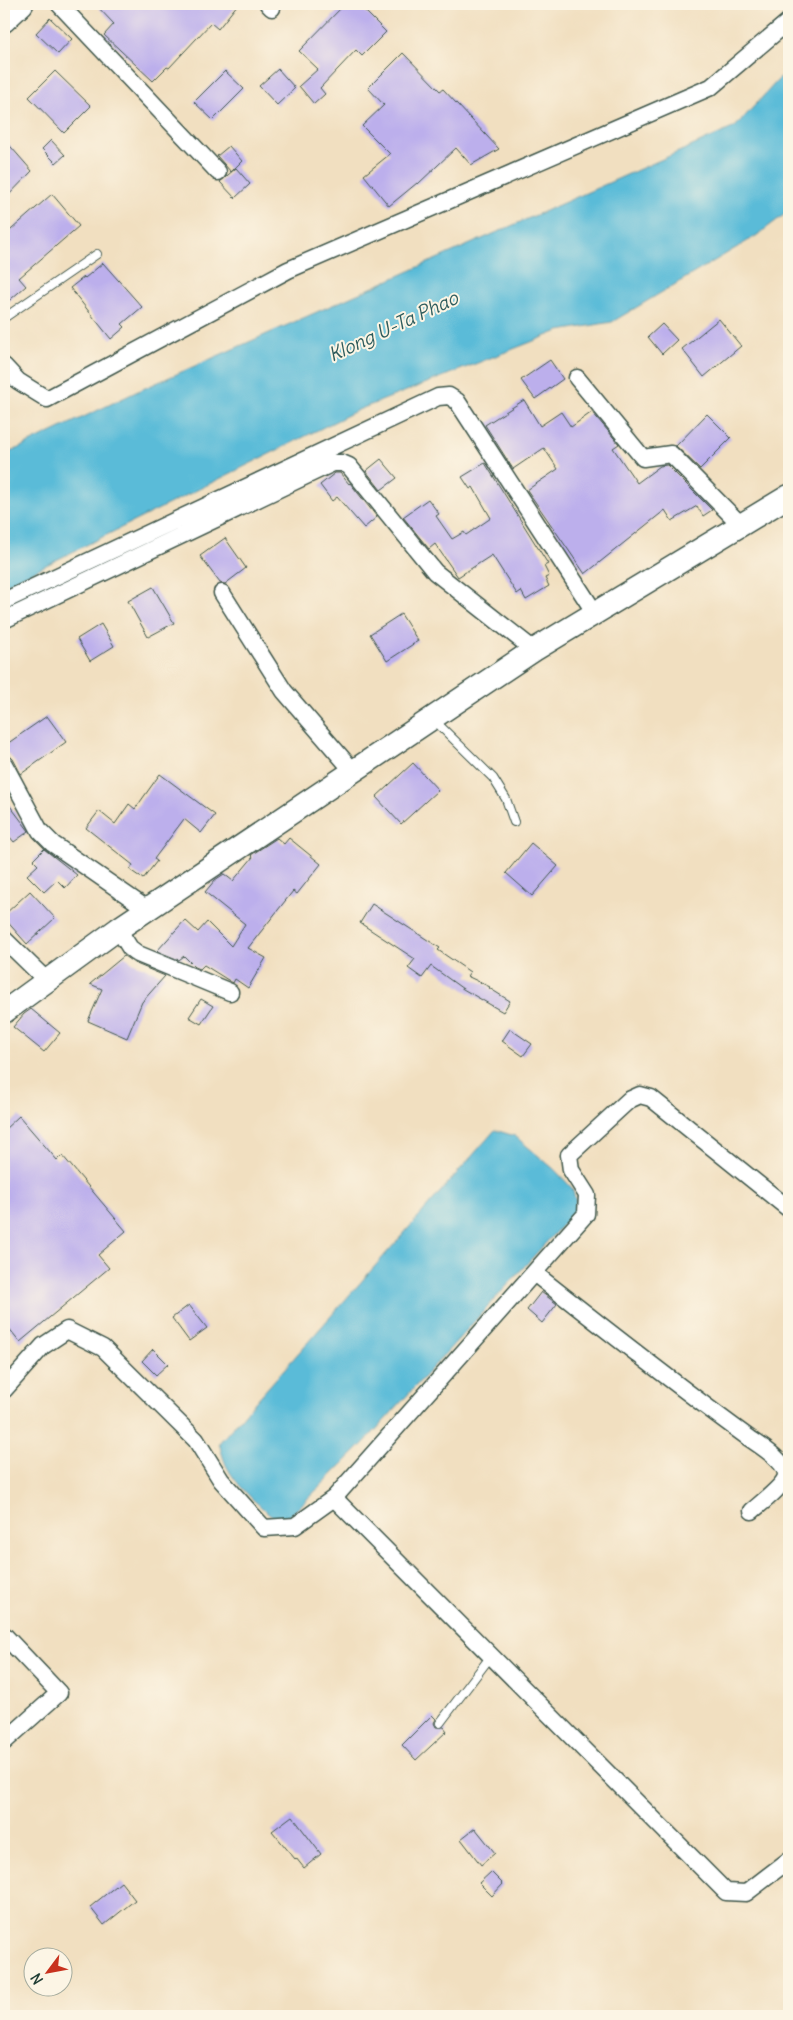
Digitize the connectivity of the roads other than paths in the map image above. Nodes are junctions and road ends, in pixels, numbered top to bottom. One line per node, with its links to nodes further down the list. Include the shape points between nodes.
1 (22, 4): 3 (street)
2 (59, 4): 5 (street)
3 (4, 21)
4 (789, 21): 8 (street, via 711,87 288,270 47,400)
5 (218, 172)
6 (97, 254): 7 (lane)
7 (4, 318)
8 (4, 366)
9 (576, 378): 11 (street, via 643,458 672,454)
10 (789, 496): 11 (street)
11 (741, 525): 14 (street)
12 (222, 592): 19 (street, via 284,691)
13 (4, 601): 14 (street, via 438,397 449,396 457,401)
14 (595, 613): 16 (street)
15 (4, 620): 16 (street, via 333,463 342,463 350,466 435,572)
16 (534, 650): 17 (street)
17 (432, 718): 19 (street); 20 (lane, via 493,778 506,799)
18 (4, 764): 21 (street, via 40,831 53,844)
19 (353, 771): 21 (street)
20 (514, 822)
21 (148, 909): 22 (street)
22 (118, 929): 24 (street); 25 (street, via 138,954)
23 (4, 939): 24 (street)
24 (47, 981): 26 (street)
25 (230, 992)
26 (4, 1012)
27 (789, 1209): 28 (street, via 651,1098 640,1096 629,1100 569,1156 571,1170 587,1195 586,1214)
28 (534, 1273): 30 (street); 31 (street, via 773,1455 786,1475 772,1493)
29 (4, 1390): 30 (street, via 42,1346 67,1330 103,1348 196,1440 221,1480 264,1528 295,1526)
30 (334, 1498): 33 (street)
31 (752, 1510)
32 (4, 1635): 35 (street, via 59,1694)
33 (491, 1656): 34 (lane); 36 (street, via 726,1892 746,1894)
34 (440, 1722)
35 (4, 1742)
36 (789, 1861)

